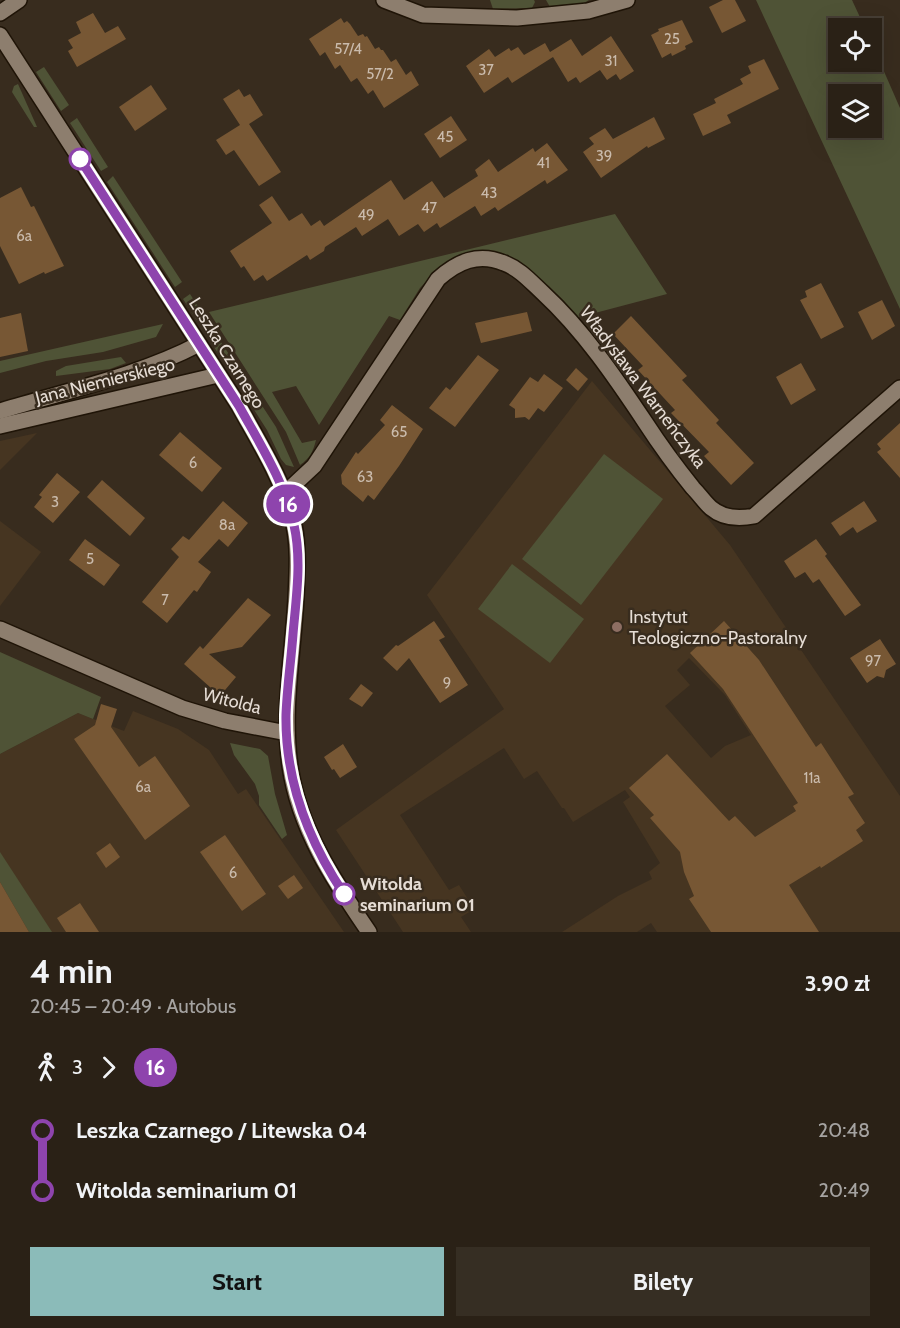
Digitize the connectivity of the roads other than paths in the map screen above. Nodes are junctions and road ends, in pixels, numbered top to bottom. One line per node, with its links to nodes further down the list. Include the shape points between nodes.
1 (19, 0): 4 (street)
2 (384, 0): 3 (street, via 423,15 507,18 588,11)
3 (627, 0)
4 (0, 13)
5 (0, 35): 6 (street, Leszka Czarnego)
6 (199, 344): 7 (street, Leszka Czarnego); 9 (street, Jana Niemierskiego, via 173,358)
7 (218, 375): 10 (street, Jana Niemierskiego); 11 (street, Leszka Czarnego, via 259,440)
8 (900, 388): 11 (street, Władysława Warneńczyka, via 754,516 725,516 711,508 672,463 626,393 562,311 521,272 505,263 466,261 451,267 438,279 314,466)
9 (0, 411)
10 (0, 426)
11 (284, 494): 13 (street, Leszka Czarnego, via 294,527 298,568)
12 (0, 629): 13 (street, Witolda, via 182,708)
13 (287, 733): 14 (street, via 294,786 307,828 326,867)
14 (369, 932)

